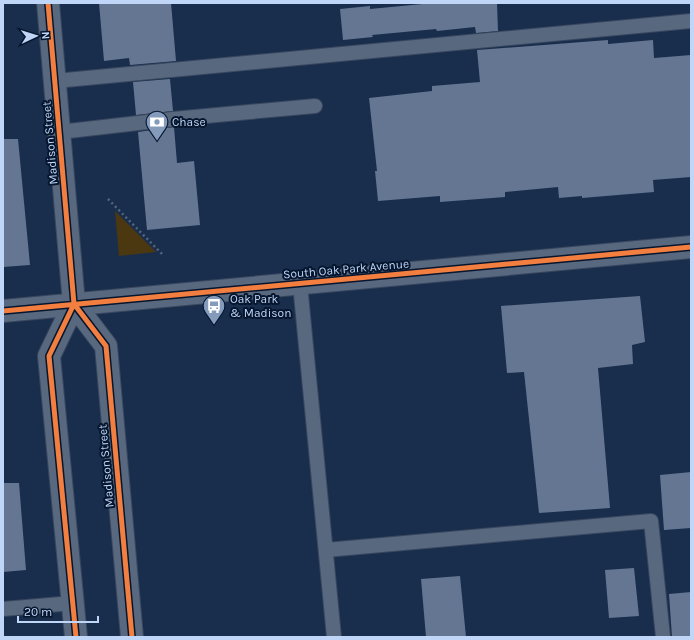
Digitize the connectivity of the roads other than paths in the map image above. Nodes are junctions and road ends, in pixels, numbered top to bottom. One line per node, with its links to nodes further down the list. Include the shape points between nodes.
1 (48, 3): 3 (main road, Madison Street)
2 (691, 21): 3 (lane)
3 (55, 81): 5 (main road, Madison Street)
4 (315, 106): 5 (lane, via 173,118)
5 (60, 132): 8 (main road, Madison Street)
6 (691, 247): 7 (main road, South Oak Park Avenue)
7 (300, 284): 8 (main road, South Oak Park Avenue); 10 (lane)
8 (74, 304): 9 (main road, South Oak Park Avenue); 11 (main road, via 49,356); 14 (main road, Madison Street, via 106,346)
9 (3, 311)
10 (326, 550): 15 (lane); 16 (lane, via 651,521)
11 (73, 603): 12 (lane); 13 (main road)
12 (3, 609)
13 (76, 637)
14 (132, 637)
15 (334, 637)
16 (663, 637)

